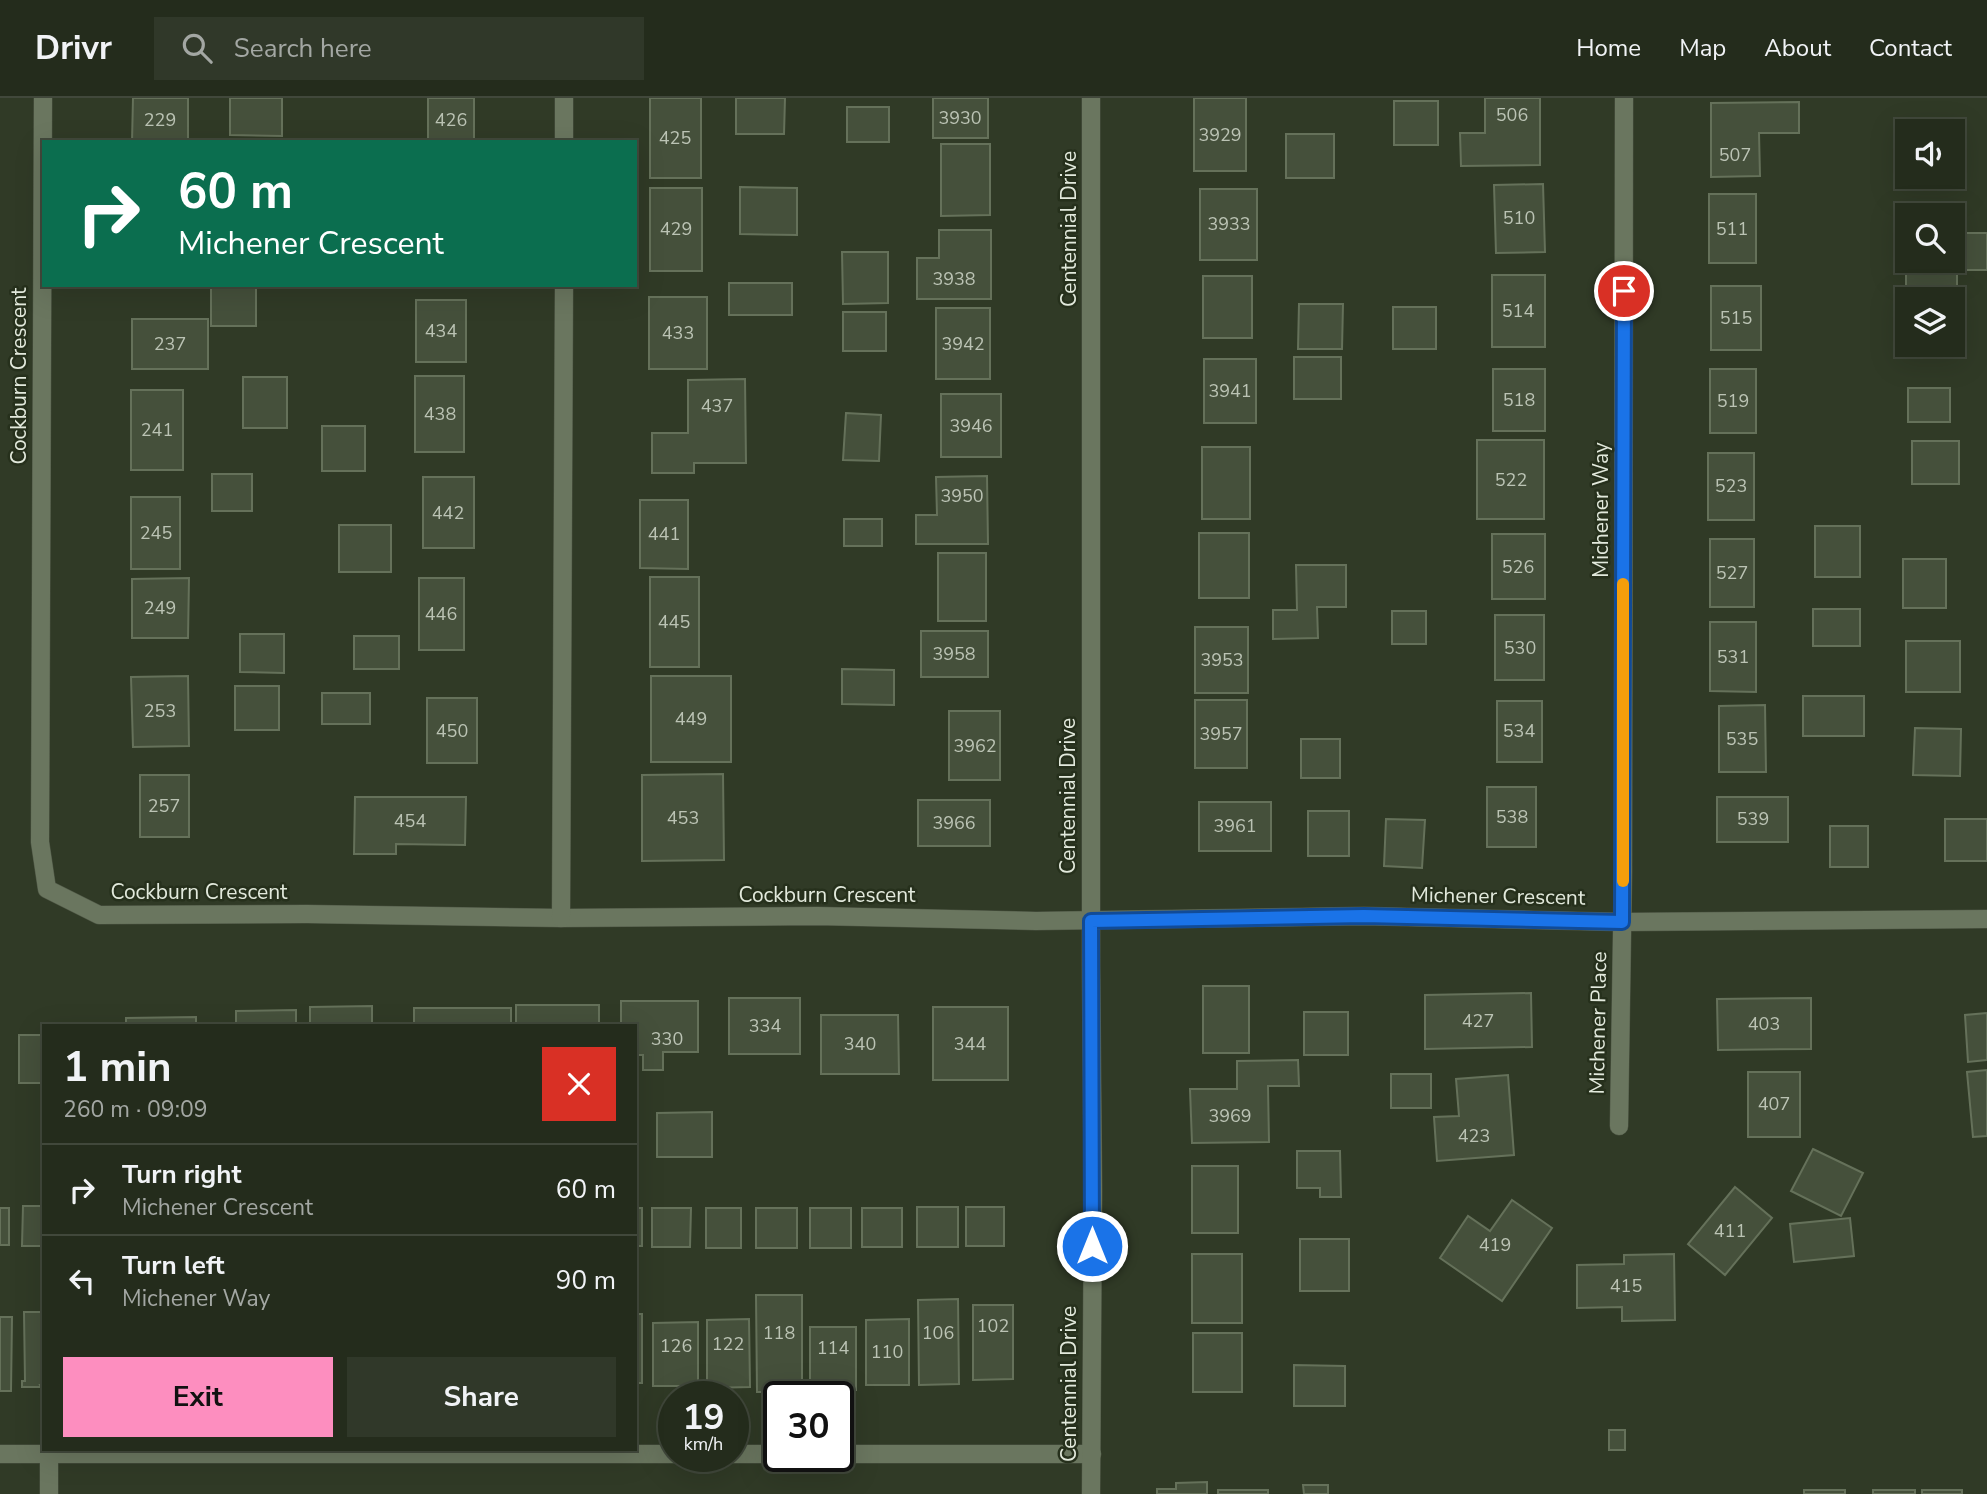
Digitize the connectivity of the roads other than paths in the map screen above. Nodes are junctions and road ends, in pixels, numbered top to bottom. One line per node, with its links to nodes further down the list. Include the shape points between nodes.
1 (43, 98): 5 (street, Cockburn Crescent)
2 (564, 98): 6 (street)
3 (1091, 98): 11 (street, Centennial Drive)
4 (1624, 98): 12 (street, Michener Way)
5 (43, 140)
6 (564, 140)
7 (42, 287): 9 (street, Cockburn Crescent, via 40,842 47,889 99,915)
8 (564, 287): 9 (street)
9 (561, 918): 11 (street, Cockburn Crescent)
10 (1987, 919): 12 (street, Michener Crescent)
11 (1091, 921): 12 (street, Michener Crescent, via 1364,916); 18 (street, Centennial Drive)
12 (1622, 922): 13 (street, Michener Place)
13 (1619, 1126)
14 (0, 1454): 15 (street)
15 (49, 1454): 16 (street); 19 (street)
16 (658, 1454)
17 (854, 1454): 18 (street)
18 (1091, 1454): 20 (street, Centennial Drive)
19 (49, 1494)
20 (1091, 1494)

